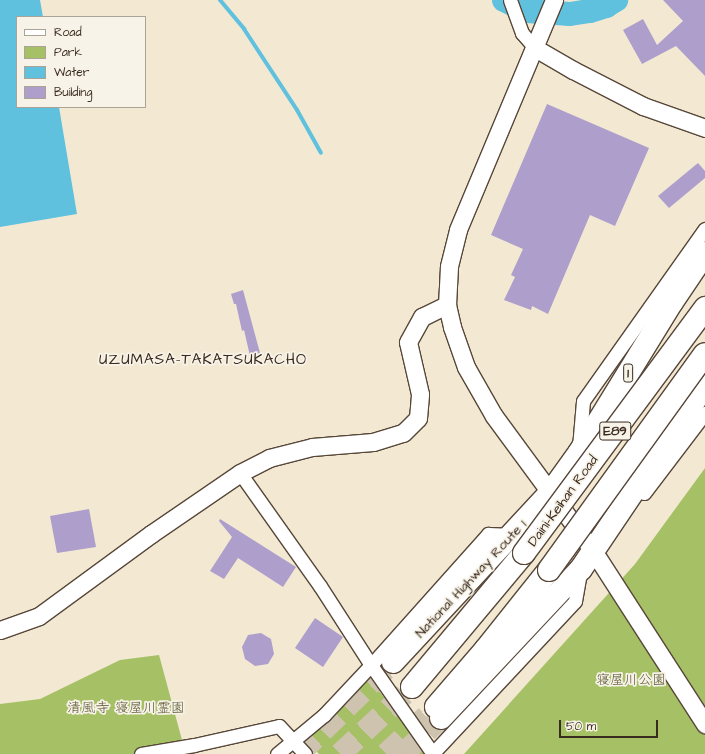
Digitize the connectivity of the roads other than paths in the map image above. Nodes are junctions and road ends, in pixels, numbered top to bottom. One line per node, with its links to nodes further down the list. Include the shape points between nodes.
1 (510, 0): 3 (street, via 522,33)
2 (554, 0): 3 (street)
3 (535, 48): 4 (street, via 643,106); 7 (street, via 458,230 449,267)
4 (705, 128)
5 (705, 229): 12 (street, via 583,401)
6 (705, 253): 12 (highway, National Highway Route 1 / 1)
7 (447, 306): 13 (street, via 422,317 408,342 420,394 418,418 403,433 373,442 312,447 269,458); 14 (street, via 466,368 494,416)
8 (705, 308): 22 (highway, Daini-Keihan Road / E89, bridge, via 524,553)
9 (705, 354): 18 (highway, Daini-Keihan Road / E89, bridge, via 549,570 439,712)
10 (705, 385): 15 (highway)
11 (705, 413): 15 (street, via 638,501)
12 (579, 452): 14 (highway, National Highway Route 1 / 1)
13 (240, 473): 19 (street, via 39,616); 21 (street, via 320,586)
14 (551, 492): 16 (highway, National Highway Route 1 / 1); 17 (street)
15 (618, 515): 17 (highway)
16 (513, 535): 20 (highway, National Highway Route 1 / 1); 21 (street, via 488,534)
17 (594, 552): 18 (highway); 23 (street)
18 (581, 569): 28 (street, via 575,601)
19 (0, 630)
20 (394, 662)
21 (371, 665): 24 (street, via 324,715); 28 (street)
22 (412, 687)
23 (705, 724)
24 (292, 741): 25 (street, via 279,726); 26 (street); 27 (street)
25 (141, 754)
26 (277, 754)
27 (305, 754)
28 (433, 754)

